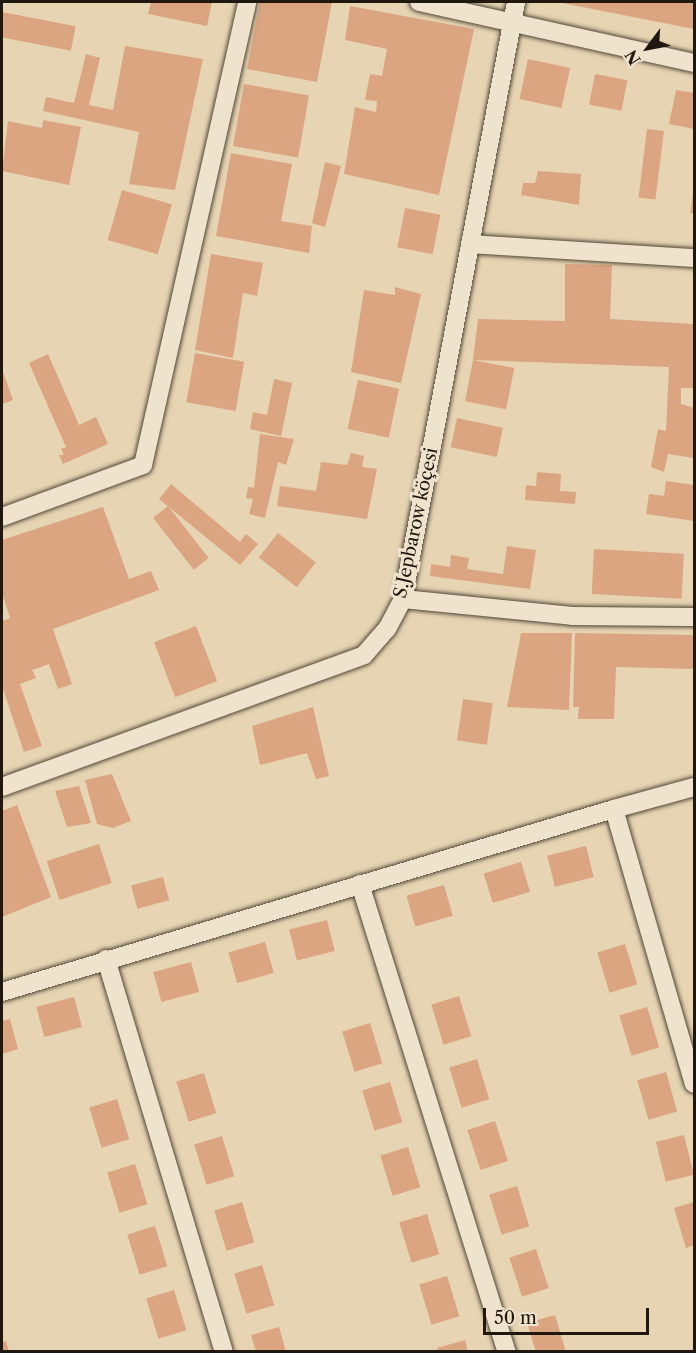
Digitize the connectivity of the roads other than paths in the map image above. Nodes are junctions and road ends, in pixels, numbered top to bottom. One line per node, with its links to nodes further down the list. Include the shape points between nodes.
1 (247, 2): 8 (street, via 143,465)
2 (419, 2): 4 (street)
3 (516, 2): 4 (street, S.Jepbarow köçesi)
4 (512, 22): 5 (street); 6 (street, S.Jepbarow köçesi)
5 (694, 63)
6 (470, 244): 7 (street); 9 (street, S.Jepbarow köçesi)
7 (694, 258)
8 (2, 517)
9 (402, 599): 10 (street, via 572,616); 11 (street, S.Jepbarow köçesi, via 387,629 364,655)
10 (694, 617)
11 (2, 787)
12 (694, 787): 13 (street)
13 (614, 809): 14 (street); 17 (street)
14 (360, 884): 15 (street); 19 (street)
15 (106, 959): 16 (street); 18 (street)
16 (2, 992)
17 (694, 1084)
18 (224, 1352)
19 (507, 1352)

